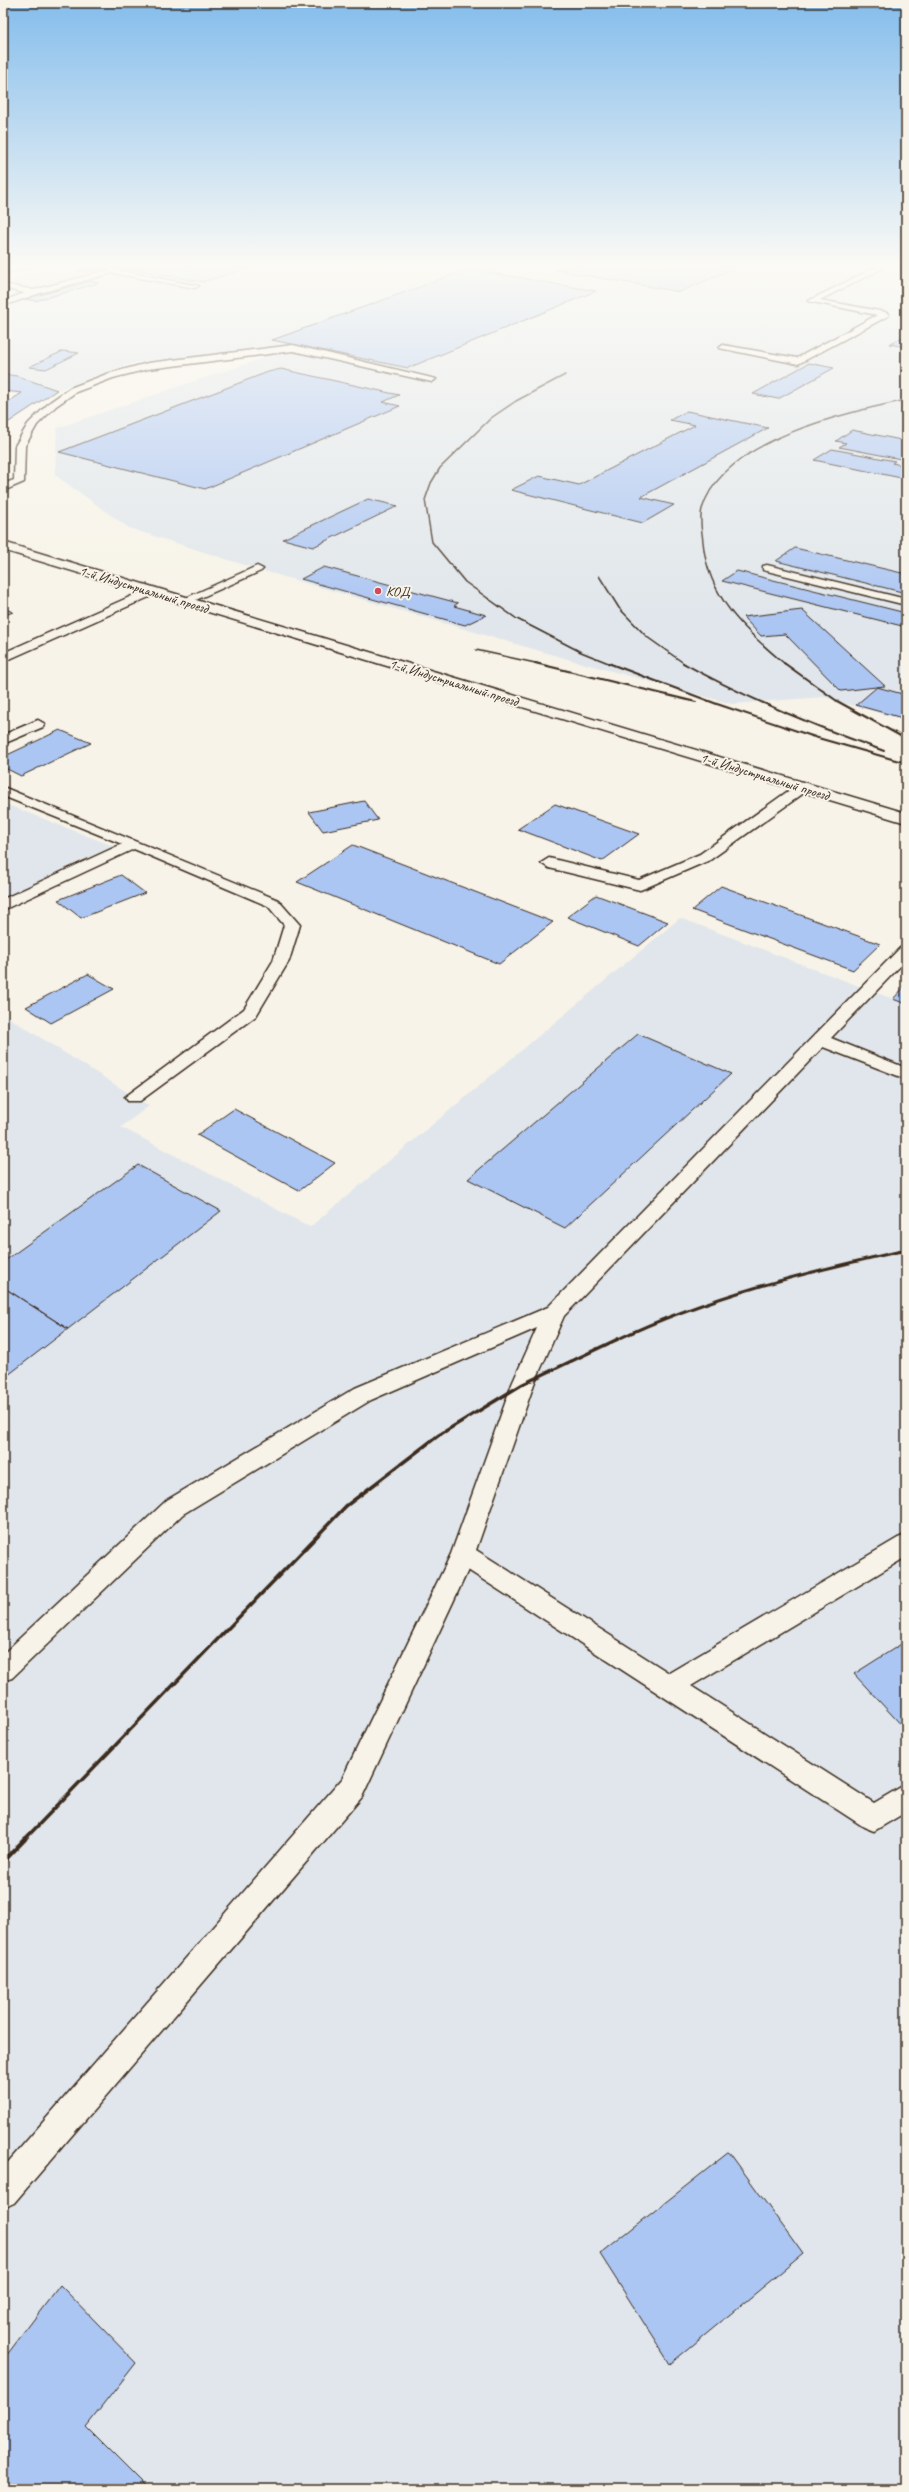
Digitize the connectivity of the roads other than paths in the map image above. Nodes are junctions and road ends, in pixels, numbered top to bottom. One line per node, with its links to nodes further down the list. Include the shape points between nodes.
1 (90, 383): 2 (lane, via 72,390 33,424 20,446 19,482)
2 (3, 488)
3 (3, 546): 6 (street, 1-й Индустриальный проезд)
4 (767, 568): 8 (lane)
5 (257, 569): 7 (lane)
6 (152, 591): 7 (street, 1-й Индустриальный проезд); 9 (street)
7 (185, 601): 12 (street, 1-й Индустриальный проезд)
8 (906, 602)
9 (3, 658)
10 (38, 724): 11 (lane)
11 (3, 740)
12 (803, 787): 14 (street, 1-й Индустриальный проезд); 16 (lane, via 706,857 640,885)
13 (3, 791): 15 (lane)
14 (906, 818)
15 (134, 844): 17 (lane); 21 (lane, via 273,903 292,925 281,961 250,1012)
16 (549, 863)
17 (3, 905)
18 (906, 951): 19 (lane)
19 (818, 1040): 20 (lane); 22 (lane)
20 (906, 1074)
21 (134, 1097)
22 (555, 1312): 24 (lane, via 523,1384); 25 (lane, via 362,1394 175,1507)
23 (906, 1545): 26 (lane)
24 (463, 1554): 26 (lane); 28 (lane, via 352,1788)
25 (3, 1670)
26 (667, 1687): 27 (lane, via 874,1818)
27 (906, 1797)
28 (3, 2192)

